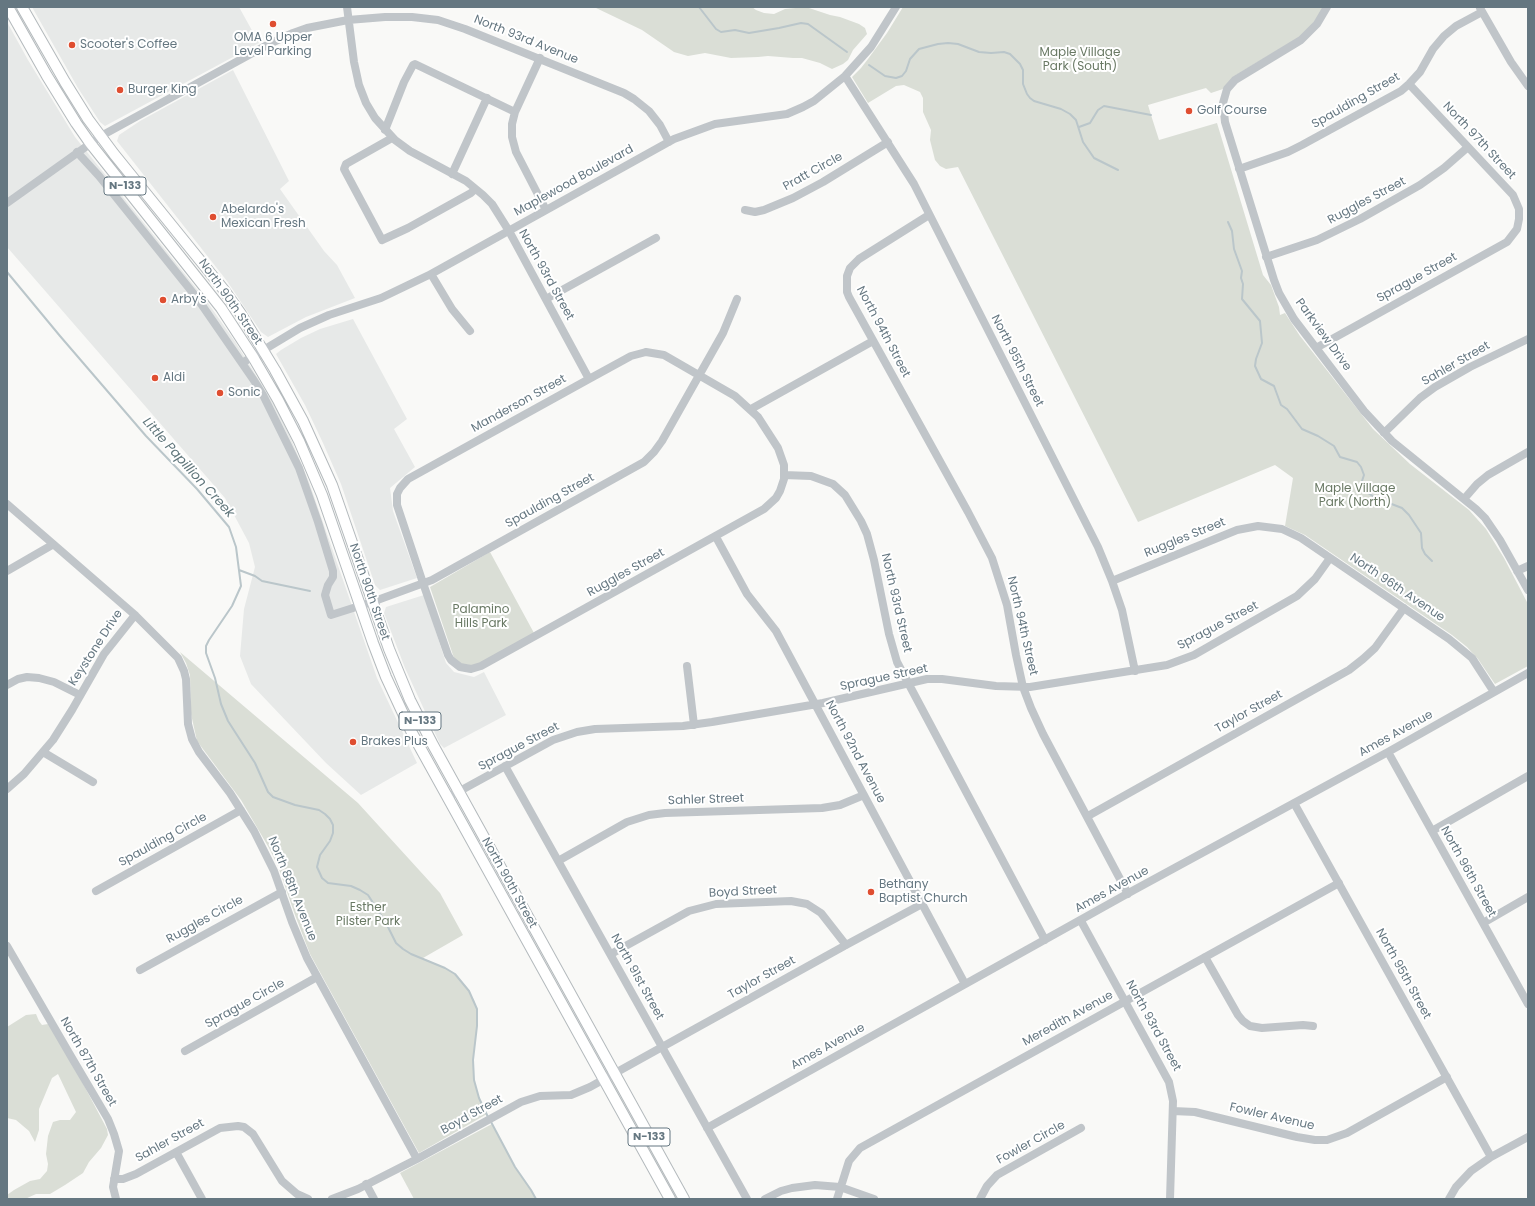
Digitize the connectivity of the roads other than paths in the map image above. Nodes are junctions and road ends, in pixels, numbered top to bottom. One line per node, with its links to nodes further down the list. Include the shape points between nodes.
1 (8, 7): 19 (main road, North 90th Street / N-133, via 47,76)
2 (22, 7): 15 (main road, North 90th Street / N-133, via 71,93)
3 (347, 7): 7 (street, North 93rd Street)
4 (896, 7): 9 (street, Maplewood Boulevard, via 871,47)
5 (1327, 7): 22 (street, Parkview Drive, via 1317,24 1301,40 1241,75 1227,89 1223,114)
6 (1481, 9): 10 (street, Spaulding Street, via 1444,36); 11 (street, via 1510,62)
7 (348, 20): 8 (street, North 93rd Avenue, via 397,16 438,20); 14 (street, North 93rd Street, via 359,85 366,103); 15 (street, North 93rd Avenue, via 312,26 283,37)
8 (540, 58): 13 (street); 17 (street, North 93rd Avenue, via 634,99 653,115)
9 (846, 76): 17 (street, Maplewood Boulevard, via 814,101 793,112 715,124); 18 (street, North 95th Street)
10 (1409, 84): 20 (street, North 97th Street); 22 (street, Spaulding Street, via 1391,97 1302,145)
11 (1528, 86)
12 (487, 98): 13 (street); 14 (street, via 415,64 404,82); 23 (street)
13 (515, 112): 26 (street, via 512,129 514,147)
14 (384, 130): 16 (street, North 93rd Street)
15 (101, 136): 19 (street, North 93rd Avenue); 40 (main road, North 90th Street / N-133, via 224,290)
16 (392, 138): 23 (street, North 93rd Street); 24 (street, via 346,164 344,169 382,240)
17 (669, 142): 26 (street, Maplewood Boulevard)
18 (888, 142): 27 (street, Pratt Circle, via 793,198 764,210); 28 (street, North 95th Street, via 914,184)
19 (90, 143): 21 (street, North 93rd Avenue); 41 (main road, North 90th Street / N-133, via 204,284)
20 (1468, 147): 29 (street, North 97th Street, via 1513,195 1519,209); 32 (street, Ruggles Street, via 1420,185 1360,219 1317,240)
21 (77, 152): 25 (street, North 93rd Avenue); 42 (street, via 197,298)
22 (1239, 169): 32 (street, Parkview Drive)
23 (452, 174): 24 (street, North 93rd Street)
24 (475, 189): 30 (street, North 93rd Street, via 492,204)
25 (7, 203)
26 (546, 210): 30 (street, Maplewood Boulevard)
27 (745, 210)
28 (929, 215): 38 (street, North 94th Street, via 859,259 850,268 846,280 849,297); 58 (street, North 95th Street, via 1098,547)
29 (1519, 219): 39 (street, Sprague Street, via 1517,229 1507,242)
30 (509, 231): 33 (street, Maplewood Boulevard); 34 (street, North 93rd Street)
31 (656, 238): 34 (street)
32 (1266, 256): 39 (street, Parkview Drive, via 1286,306)
33 (431, 274): 36 (street, via 452,309); 40 (street, Maplewood Boulevard, via 381,298 310,323)
34 (546, 299): 44 (street, North 93rd Street)
35 (738, 299): 43 (street, Spaulding Street)
36 (470, 331)
37 (1528, 339): 46 (street, Sahler Street, via 1436,387)
38 (873, 341): 45 (street); 70 (street, North 94th Street, via 992,558 1007,605)
39 (1316, 348): 46 (street, Parkview Drive)
40 (264, 350): 41 (street, Maplewood Boulevard); 61 (main road, North 90th Street / N-133, via 303,421 323,465)
41 (253, 357): 42 (street, Maplewood Boulevard); 62 (main road, North 90th Street / N-133, via 308,461 330,515)
42 (242, 363): 62 (street, Spaulding Street, via 276,420 310,498 333,571 325,595 332,615)
43 (700, 376): 44 (street, Manderson Street, via 664,356 646,352 631,356); 45 (street, via 735,396); 59 (street, Spaulding Street, via 662,441 644,462)
44 (590, 379): 59 (street, Manderson Street, via 408,479 400,488 397,505)
45 (751, 409): 48 (street, via 778,448 784,465)
46 (1384, 433): 49 (street, Parkview Drive)
47 (1528, 452): 49 (street, via 1488,475)
48 (784, 475): 52 (street, Ruggles Street, via 780,491 770,505); 68 (street, North 93rd Street, via 811,476 829,481 840,489 851,504 867,534 892,645)
49 (1464, 499): 57 (street, Parkview Drive, via 1491,526)
50 (7, 504): 53 (street, Keystone Drive)
51 (1269, 527): 54 (street, North 96th Avenue, via 1296,534); 58 (street, Ruggles Street, via 1237,530)
52 (716, 537): 59 (street, Ruggles Street, via 481,666 471,669 460,667 448,655); 73 (street, North 92nd Avenue, via 747,594 776,631)
53 (52, 544): 56 (street); 64 (street, Keystone Drive)
54 (1330, 558): 63 (street, North 96th Avenue); 66 (street, Sprague Street, via 1307,587 1285,604 1194,655 1167,665)
55 (1528, 566): 57 (street)
56 (7, 570)
57 (1517, 572): 60 (street, Parkview Drive)
58 (1112, 581): 66 (street, North 95th Street, via 1125,621)
59 (423, 583): 61 (street, Spaulding Street)
60 (1528, 590)
61 (372, 602): 62 (street, Spaulding Street); 81 (main road, North 90th Street / N-133, via 410,700)
62 (360, 606): 83 (main road, North 90th Street / N-133, via 395,696)
63 (1404, 608): 71 (street, North 96th Avenue, via 1464,650); 86 (street, Taylor Street, via 1374,648 1349,670)
64 (135, 615): 72 (street, Keystone Drive, via 104,654); 85 (street, North 88th Avenue, via 183,666 188,724 192,739)
65 (687, 666): 74 (street)
66 (1135, 671): 70 (street, Sprague Street)
67 (1528, 673): 71 (street, Ames Avenue)
68 (908, 683): 70 (street, Sprague Street, via 942,679); 73 (street, Sprague Street); 97 (street, North 93rd Street)
69 (7, 685): 72 (street, via 27,677 39,678 54,682)
70 (1023, 687): 86 (street, North 94th Street, via 1043,734)
71 (1494, 692): 76 (street, Ames Avenue)
72 (80, 695): 75 (street, Keystone Drive, via 62,727)
73 (815, 704): 74 (street, Sprague Street); 82 (street, North 92nd Avenue)
74 (694, 725): 77 (street, Sprague Street, via 577,732 553,740)
75 (43, 752): 79 (street); 80 (street, Keystone Drive)
76 (1388, 752): 84 (street, Ames Avenue); 87 (street, North 96th Street)
77 (505, 766): 81 (street, Sprague Street); 88 (street, North 91st Street)
78 (1528, 776): 87 (street)
79 (93, 782)
80 (7, 789)
81 (459, 792): 83 (street, Sprague Street); 110 (main road, North 90th Street / N-133)
82 (864, 795): 88 (street, Sahler Street, via 840,805 822,808 648,815 627,822); 94 (street, North 92nd Avenue)
83 (447, 798): 112 (main road, North 90th Street / N-133)
84 (1294, 803): 89 (street, North 95th Street); 92 (street, Ames Avenue)
85 (241, 810): 90 (street, Spaulding Circle); 91 (street, North 88th Avenue, via 265,850)
86 (1088, 816): 92 (street, North 94th Street)
87 (1432, 831): 96 (street, North 96th Street)
88 (558, 860): 100 (street, North 91st Street)
89 (1338, 883): 101 (street, Meredith Avenue); 111 (street, North 95th Street)
90 (96, 890)
91 (282, 892): 102 (street, Ruggles Circle); 103 (street, North 88th Avenue, via 298,937)
92 (1128, 894): 95 (street, Ames Avenue)
93 (1528, 897): 96 (street)
94 (922, 904): 98 (street, Taylor Street); 104 (street, North 92nd Avenue)
95 (1081, 921): 97 (street, Ames Avenue); 105 (street, North 93rd Street)
96 (1483, 922): 106 (street, North 96th Street)
97 (1046, 940): 104 (street, Ames Avenue)
98 (846, 945): 100 (street, Boyd Street, via 821,913 807,904 792,901 716,904 689,911); 108 (street, Taylor Street)
99 (7, 946): 120 (street, North 87th Street, via 108,1120 119,1151)
100 (611, 954): 108 (street, North 91st Street)
101 (1205, 957): 105 (street, Meredith Avenue); 107 (street, via 1238,1015 1246,1023 1262,1028)
102 (140, 970)
103 (317, 977): 109 (street, Sprague Circle); 119 (street, North 88th Avenue)
104 (965, 984): 114 (street, Ames Avenue)
105 (1125, 1001): 113 (street, North 93rd Street, via 1169,1082); 123 (street, Meredith Avenue, via 860,1148 849,1161)
106 (1528, 1004)
107 (1313, 1026)
108 (662, 1048): 110 (street, Taylor Street); 114 (street, North 91st Street)
109 (184, 1051)
110 (615, 1074): 112 (street, Boyd Street); 133 (main road, North 90th Street / N-133)
111 (1447, 1077): 113 (street, Fowler Avenue, via 1347,1133 1327,1140 1297,1137 1195,1112); 118 (street, North 95th Street)
112 (604, 1080): 119 (street, Boyd Street, via 575,1094 536,1097 521,1102); 132 (main road, North 90th Street / N-133)
113 (1173, 1111): 139 (street, North 93rd Street)
114 (707, 1128): 134 (street, North 91st Street)
115 (1081, 1128): 138 (street, Fowler Circle, via 997,1175 986,1186)
116 (1528, 1137): 118 (street)
117 (176, 1152): 120 (street, Sahler Street, via 128,1177); 122 (street, Sahler Street, via 220,1128 244,1127 253,1134 278,1177); 126 (street)
118 (1491, 1157): 140 (street, via 1463,1179)
119 (417, 1159): 121 (street, Boyd Street)
120 (114, 1179): 125 (street, North 87th Street)
121 (366, 1184): 124 (street, Boyd Street); 131 (street)
122 (287, 1186): 127 (street); 128 (street)
123 (840, 1187): 135 (street, via 803,1186 781,1191); 136 (street, Meredith Avenue); 137 (street)
124 (358, 1189): 129 (street, Boyd Street); 130 (street, Boyd Street)
125 (116, 1199)
126 (202, 1199)
127 (298, 1199)
128 (308, 1199)
129 (332, 1199)
130 (344, 1199)
131 (374, 1199)
132 (670, 1199)
133 (684, 1199)
134 (747, 1199)
135 (765, 1199)
136 (837, 1199)
137 (874, 1199)
138 (980, 1199)
139 (1170, 1199)
140 (1449, 1199)

